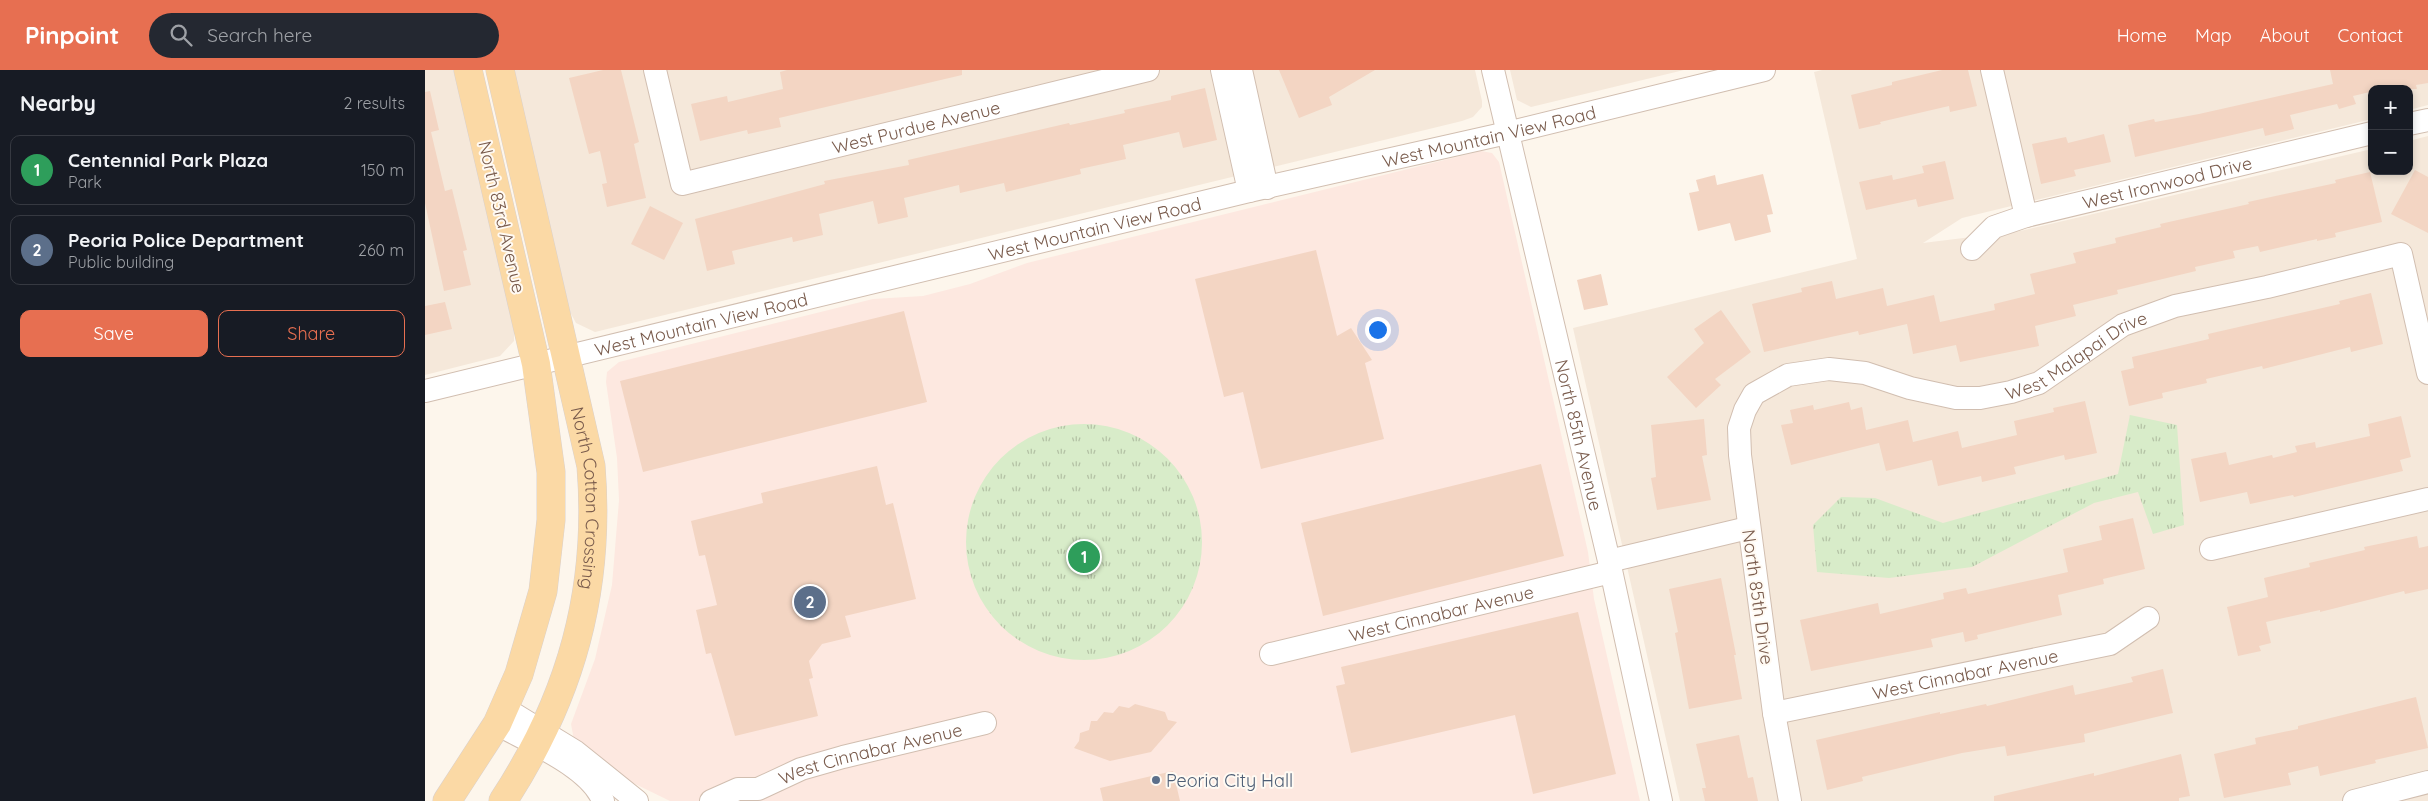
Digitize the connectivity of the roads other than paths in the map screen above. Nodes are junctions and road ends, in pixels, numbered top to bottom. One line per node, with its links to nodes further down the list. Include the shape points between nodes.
1 (469, 70): 19 (main road, North 83rd Avenue)
2 (500, 70): 18 (main road, North 83rd Avenue)
3 (655, 70): 10 (street, West Purdue Avenue, via 682,184)
4 (1148, 70): 10 (street, West Purdue Avenue)
5 (1222, 70): 15 (street)
6 (1241, 70): 15 (street)
7 (1493, 70): 13 (street, North 85th Avenue)
8 (1764, 70): 13 (street, West Mountain View Road)
9 (1993, 70): 16 (street)
10 (1087, 77)
11 (2428, 120): 12 (street)
12 (2413, 123)
13 (1507, 132): 15 (street, West Mountain View Road); 28 (street, North 85th Avenue)
14 (2368, 134): 16 (street, West Ironwood Drive)
15 (1258, 190): 18 (street, West Mountain View Road)
16 (2026, 216): 17 (street, West Ironwood Drive, via 1994,227)
17 (1972, 249)
18 (567, 357): 19 (street, West Mountain View Road); 25 (main road, North Cotton Crossing, via 591,466)
19 (536, 364): 21 (street, West Mountain View Road); 27 (main road, North Cotton Crossing, via 551,472)
20 (2428, 373): 22 (street, West Malapai Drive, via 2401,254 2175,306 2123,325 2039,383 2011,392 1980,398 1956,398 1910,388 1865,373 1829,369 1788,375)
21 (425, 391)
22 (1753, 394): 24 (street, North 85th Drive, via 1739,428)
23 (2428, 499): 26 (street)
24 (1748, 528): 28 (street, West Cinnabar Avenue); 31 (street, North 85th Drive)
25 (593, 538): 27 (main road, via 574,552); 34 (main road, North Cotton Crossing, via 586,603 576,645)
26 (2211, 549)
27 (548, 561): 32 (main road, North Cotton Crossing, via 532,632)
28 (1610, 566): 30 (street, West Cinnabar Avenue); 44 (street, North 85th Avenue)
29 (2148, 618): 31 (street, West Cinnabar Avenue, via 2111,644)
30 (1271, 654)
31 (1774, 713): 45 (street, North 85th Drive)
32 (501, 716): 34 (street); 37 (main road, North Cotton Crossing)
33 (985, 723): 36 (street, West Cinnabar Avenue, via 801,770)
34 (540, 739): 38 (main road, North Cotton Crossing); 39 (street, via 591,782); 40 (street, via 575,752)
35 (2428, 782): 46 (street)
36 (753, 795): 43 (street, West Cinnabar Avenue, via 739,789)
37 (447, 801)
38 (503, 801)
39 (603, 801)
40 (637, 801)
41 (647, 801): 42 (street)
42 (651, 801)
43 (711, 801)
44 (1661, 801)
45 (1790, 801)
46 (2353, 801)

